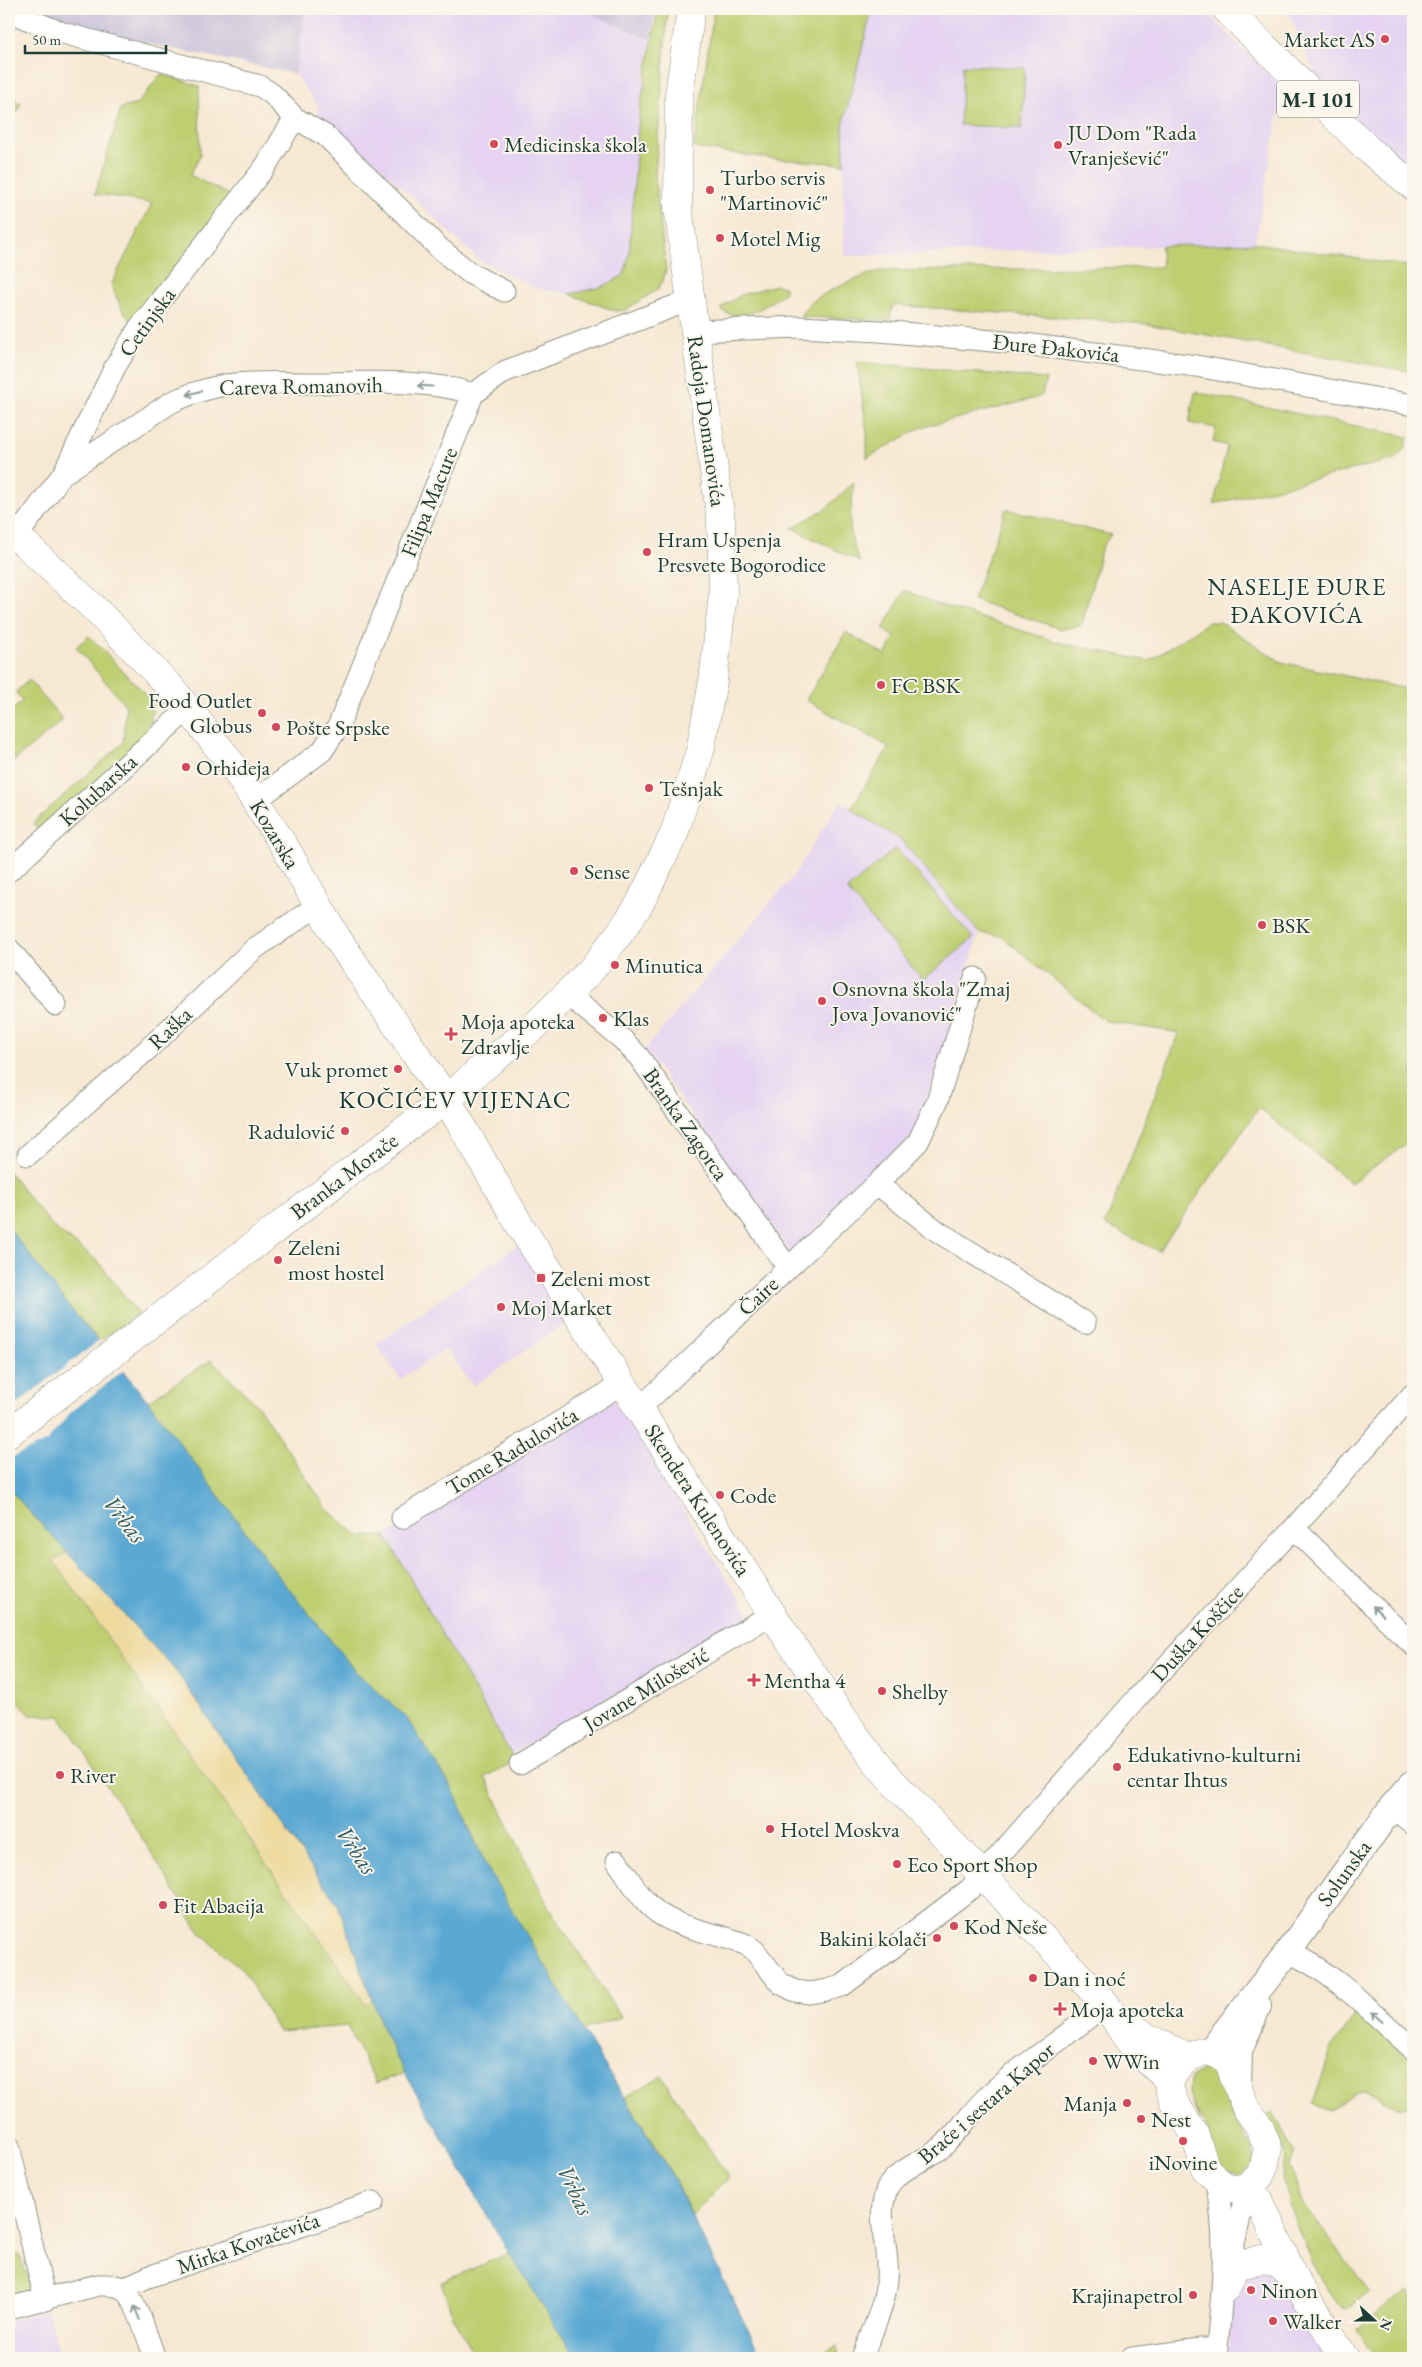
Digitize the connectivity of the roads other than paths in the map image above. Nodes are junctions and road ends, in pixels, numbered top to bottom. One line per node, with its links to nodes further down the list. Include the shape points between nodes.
1 (691, 9): 7 (main road, Radoja Domanovića, via 680,94 677,172 678,207)
2 (1226, 9): 5 (main road, M-I 101, via 1370,151)
3 (9, 12): 4 (street, via 63,33 246,81 272,94)
4 (295, 118): 6 (street, via 326,136 439,248 471,274); 11 (street, Cetinjska, via 265,167 139,328 115,367)
5 (1413, 186)
6 (504, 291)
7 (690, 300): 8 (main road, Radoja Domanovića); 9 (street, via 506,370)
8 (695, 331): 10 (street, Đure Đakovića, via 799,327 1016,343 1164,361); 19 (main road, Radoja Domanovića, via 721,521 723,594 707,715 686,802 655,874 622,930)
9 (473, 394): 11 (street, Careva Romanovih, one-way to 11, via 448,387 382,383 246,384 210,388 170,403); 14 (street, Filipa Macure, via 338,727 322,750)
10 (1413, 405)
11 (63, 474): 12 (street, Cetinjska)
12 (13, 532): 13 (main road, Kozarska, via 97,611)
13 (188, 708): 14 (main road, Kozarska); 15 (street, Kolubarska)
14 (255, 800): 16 (main road, Kozarska)
15 (9, 871)
16 (317, 906): 21 (main road, Kozarska); 22 (street, Raška, via 254,949)
17 (9, 949): 20 (street)
18 (975, 978): 23 (street, Čaire, via 927,1126 918,1142)
19 (568, 994): 21 (main road, Radoja Domanovića); 24 (street, Branka Zagorca, via 639,1057)
20 (56, 1005)
21 (447, 1100): 26 (main road, Skendera Kulenovića, via 522,1229); 29 (main road, Branka Morače)
22 (28, 1155)
23 (877, 1184): 24 (street, Čaire); 25 (street, via 937,1231)
24 (788, 1268): 28 (street, Čaire)
25 (1085, 1324)
26 (622, 1384): 28 (main road, Skendera Kulenovića); 30 (street, Tome Radulovića)
27 (1413, 1394): 31 (street, Duška Koščice)
28 (638, 1409): 32 (main road, Skendera Kulenovića)
29 (9, 1433)
30 (402, 1518)
31 (1294, 1528): 33 (street, one-way to 31); 39 (street, Duška Koščice, via 1138,1697)
32 (772, 1614): 34 (street, Jovane Milošević); 39 (main road, Skendera Kulenovića, via 829,1699 892,1781)
33 (1413, 1646)
34 (520, 1764)
35 (1413, 1783): 36 (street, Solunska)
36 (1392, 1807): 37 (street); 40 (street, Solunska)
37 (1413, 1824)
38 (617, 1861): 39 (street, via 646,1903 667,1919 747,1945 780,1983 795,1991 810,1993 842,1986 970,1889)
39 (982, 1874): 41 (main road, Skendera Kulenovića)
40 (1282, 1959): 42 (street, one-way to 40, via 1306,1960); 43 (street, Solunska); 45 (street, Solunska, via 1244,2037 1237,2066)
41 (1107, 2006): 43 (main road, Skendera Kulenovića, via 1148,2038); 44 (main road, Skendera Kulenovića, via 1136,2050); 59 (street, Braće i sestara Kapor, via 1018,2070 988,2095 939,2149 888,2186 881,2220 888,2266 885,2297)
42 (1413, 2049)
43 (1199, 2054): 44 (main road); 45 (main road, Skendera Kulenovića, via 1228,2060)
44 (1170, 2081): 48 (main road, via 1174,2102 1194,2133 1203,2163)
45 (1238, 2086): 47 (main road, Skendera Kulenovića, via 1245,2106 1266,2140)
46 (9, 2146): 54 (street)
47 (1267, 2157): 49 (main road, via 1260,2176); 53 (main road, Skendera Kulenovića, via 1273,2190)
48 (1215, 2178): 49 (main road, via 1230,2187); 56 (street, via 1222,2222)
49 (1247, 2187): 52 (street); 53 (main road, via 1260,2202)
50 (373, 2202): 51 (street, Mirka Kovačevića)
51 (124, 2288): 54 (street, Mirka Kovačevića, via 98,2285); 58 (street, one-way to 51)
52 (1226, 2288): 53 (main road, via 1241,2265 1261,2259 1277,2262); 56 (street)
53 (1303, 2290): 61 (main road)
54 (45, 2300): 55 (street, Mirka Kovačevića)
55 (9, 2308)
56 (1219, 2326): 57 (street)
57 (1216, 2354): 60 (street, via 1200,2349)
58 (155, 2358)
59 (862, 2358)
60 (1132, 2358)
61 (1346, 2358)

